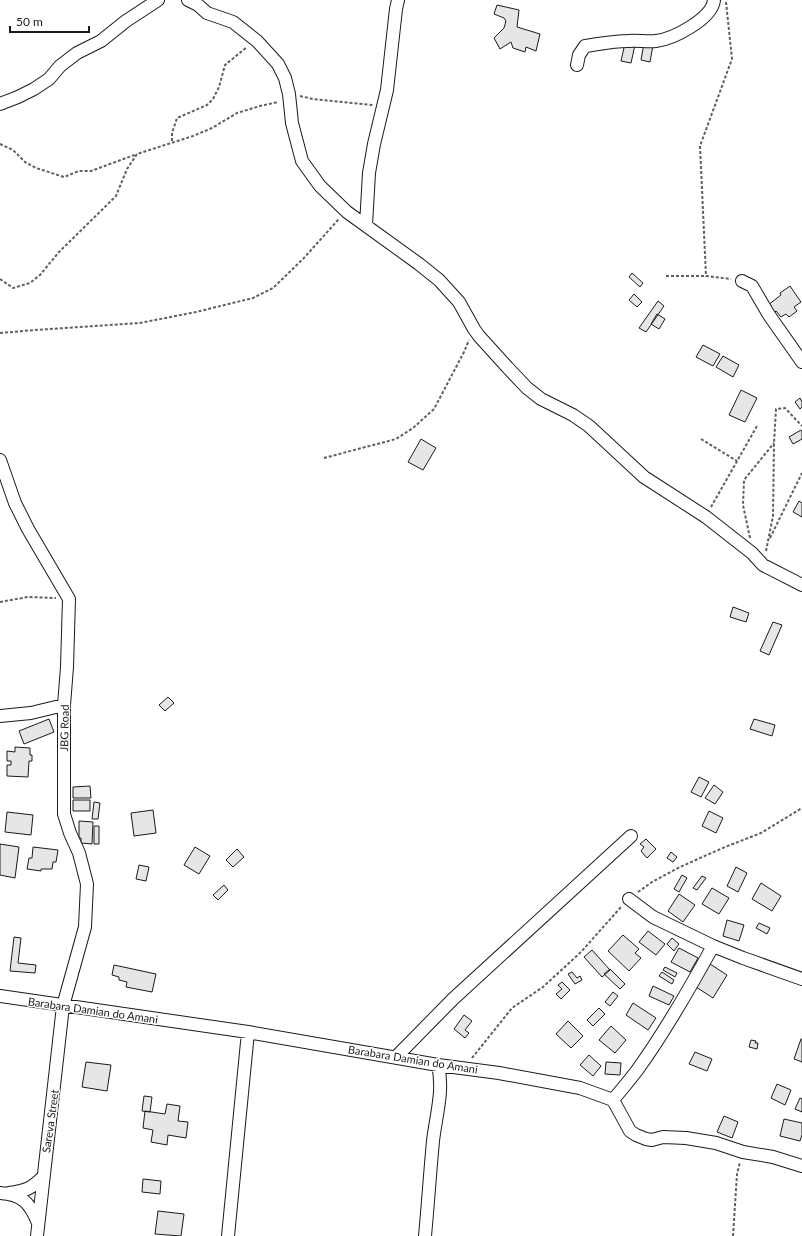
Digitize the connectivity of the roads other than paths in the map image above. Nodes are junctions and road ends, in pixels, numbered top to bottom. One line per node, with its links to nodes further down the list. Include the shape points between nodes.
1 (158, 0): 6 (street, via 126,21 101,42 77,53 34,89)
2 (188, 0): 7 (street, via 198,4 207,13 233,22 257,41 278,64 285,78 302,161 320,186)
3 (398, 0): 7 (street, via 387,90 374,144)
4 (714, 0): 5 (street, via 708,14 688,28 656,41 628,40 585,46 579,55)
5 (577, 65)
6 (0, 104)
7 (361, 222): 11 (street, via 440,280 459,302 474,329 527,388 541,399 589,426 644,477 706,517 752,553 764,566)
8 (742, 281): 9 (street, via 752,286)
9 (802, 362)
10 (0, 460): 12 (street, JBG Road, via 15,503 69,599)
11 (802, 585)
12 (64, 705): 13 (street, via 31,713); 19 (street, JBG Road, via 64,814 79,853 87,884 85,927)
13 (0, 716)
14 (631, 836): 21 (street, via 453,999)
15 (628, 899): 16 (street, via 653,917)
16 (713, 946): 17 (street); 23 (street, via 665,1029 637,1070)
17 (802, 979)
18 (0, 996): 19 (street, Barabara Damian do Amani)
19 (63, 1006): 20 (street, Barabara Damian do Amani); 25 (street, Sareva Street)
20 (248, 1032): 21 (street, Barabara Damian do Amani); 29 (street)
21 (396, 1057): 22 (street, Barabara Damian do Amani)
22 (438, 1065): 23 (street, Barabara Damian do Amani, via 580,1088); 30 (street, via 441,1088 433,1139)
23 (612, 1100): 24 (street, via 630,1131 636,1135 652,1140 663,1137 716,1143)
24 (802, 1166)
25 (43, 1177): 26 (street, via 29,1189); 27 (street, Sareva Street)
26 (4, 1193): 27 (street, via 27,1202)
27 (38, 1224): 28 (street, Sareva Street)
28 (37, 1236)
29 (228, 1236)
30 (425, 1236)

